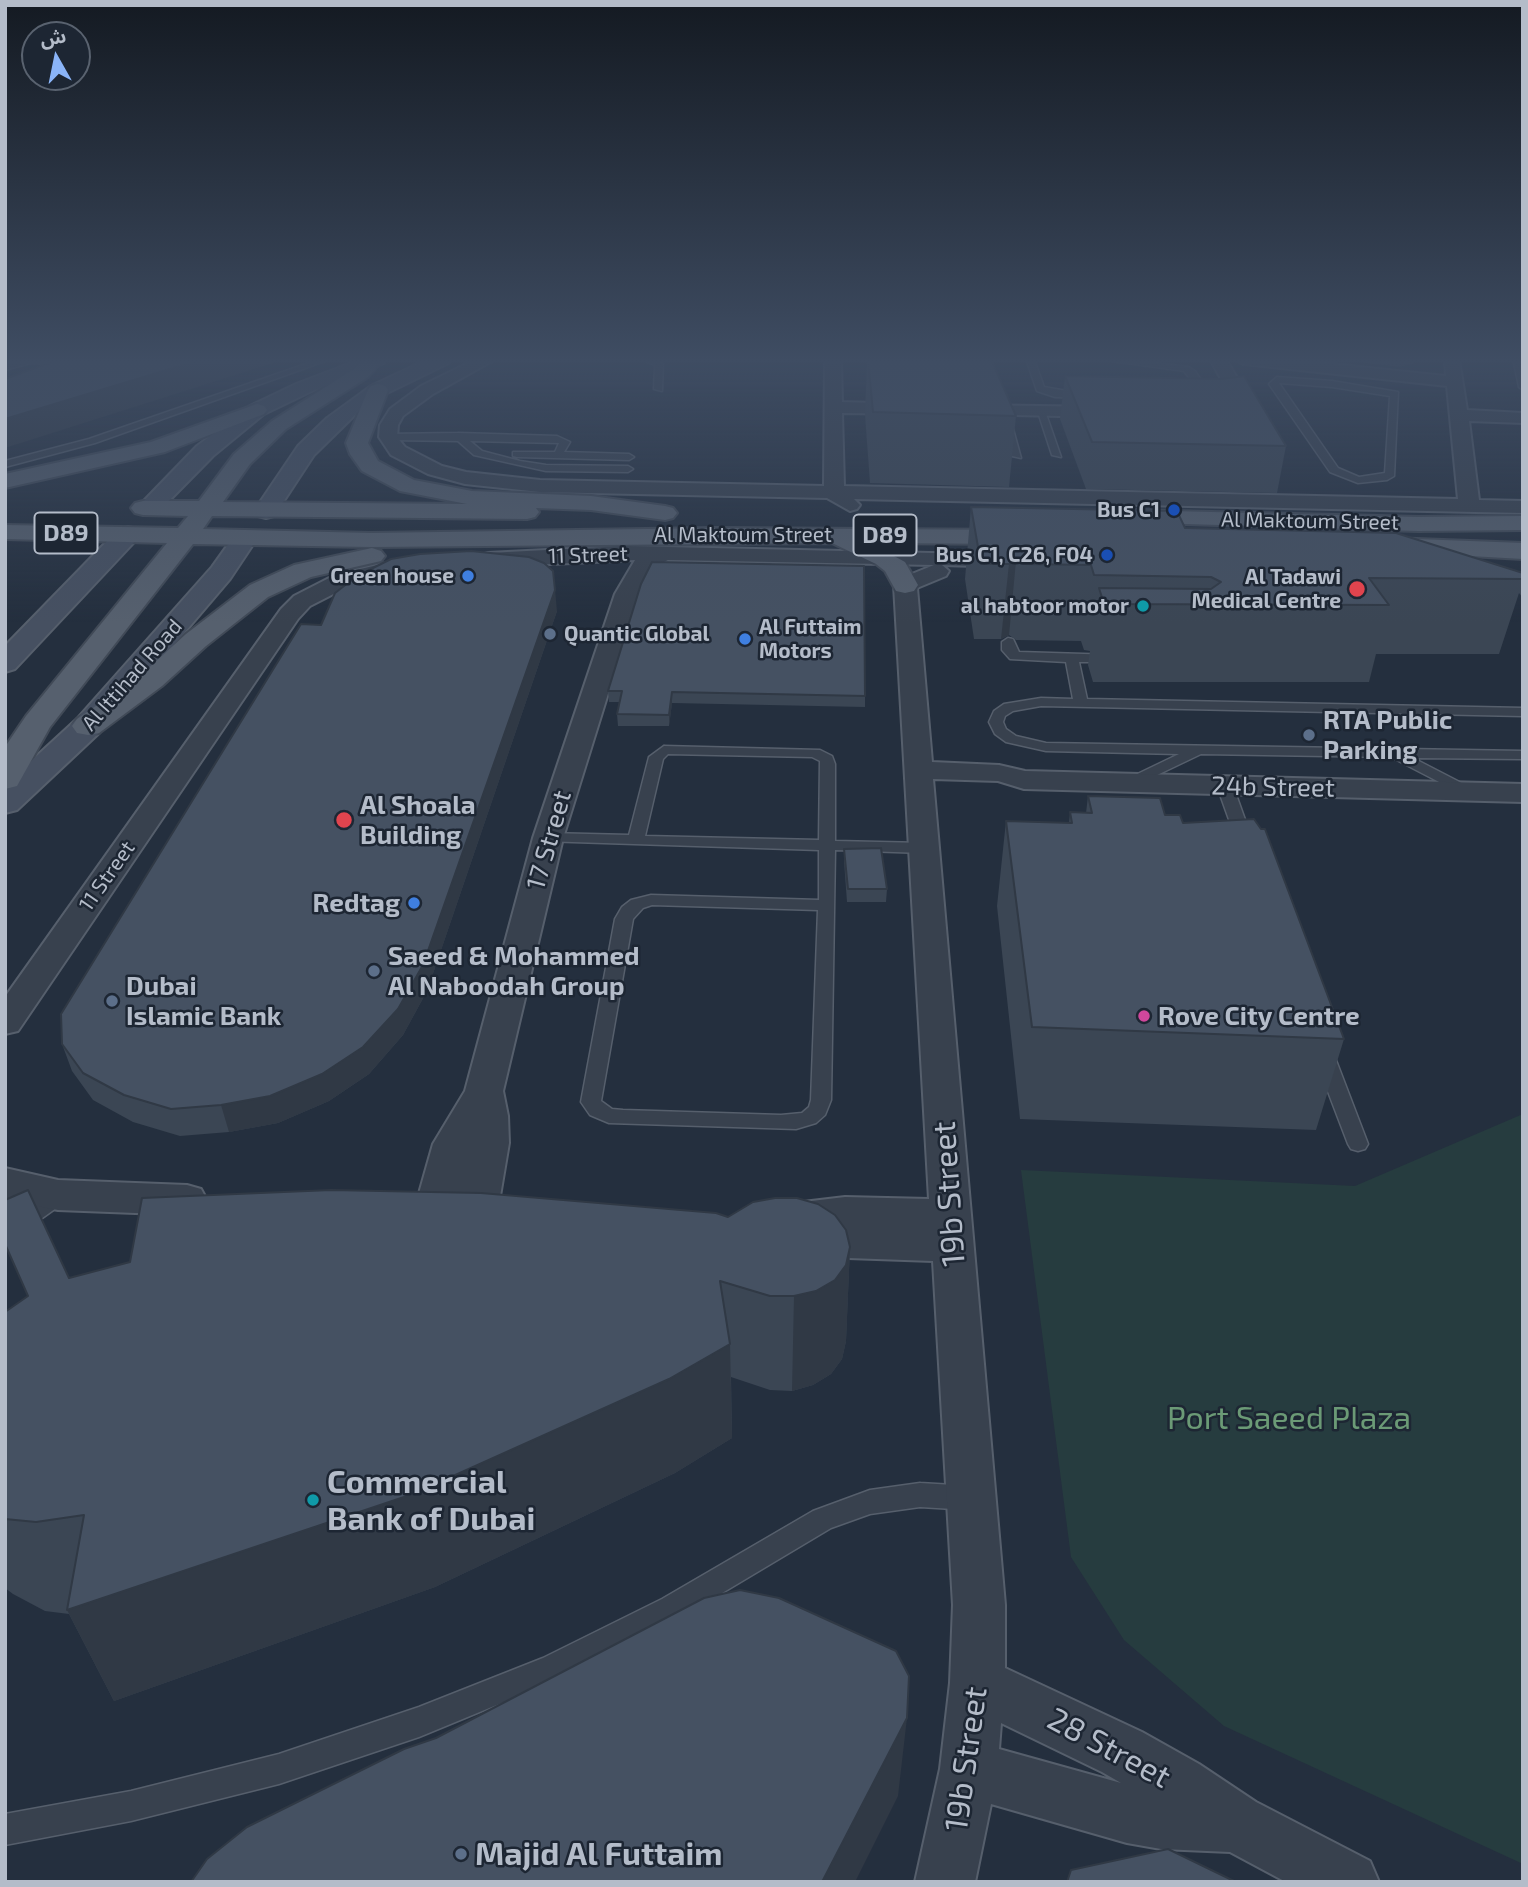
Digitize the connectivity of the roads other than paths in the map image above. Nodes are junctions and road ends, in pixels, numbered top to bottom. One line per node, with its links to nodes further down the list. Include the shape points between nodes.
1 (69, 447): 20 (lane)
2 (157, 447): 21 (main road)
3 (210, 447): 25 (main road)
4 (254, 447): 26 (main road)
5 (310, 447): 27 (main road)
6 (359, 447): 29 (main road, via 370,466 428,491)
7 (395, 447): 22 (street, via 435,470 501,484)
8 (471, 447): 16 (lane)
9 (562, 447): 17 (lane)
10 (833, 447): 22 (street)
11 (1012, 447): 19 (lane)
12 (1054, 447): 18 (lane)
13 (1318, 447): 14 (lane, via 1334,470 1347,478 1380,480 1390,474)
14 (1392, 447)
15 (1461, 447): 23 (street)
16 (478, 453): 17 (lane); 17 (lane, via 546,468 628,463)
17 (558, 455)
18 (1057, 455)
19 (1017, 456)
20 (5, 464)
21 (5, 481)
22 (834, 492): 23 (street); 28 (street, via 846,504)
23 (1469, 505): 24 (street); 31 (street); 34 (street)
24 (1523, 507)
25 (149, 508): 26 (main road, Al Maktoum Street / D89); 30 (main road)
26 (203, 509): 27 (main road, Al Maktoum Street / D89); 36 (main road)
27 (266, 511): 29 (main road, Al Maktoum Street / D89); 37 (main road)
28 (880, 512): 29 (main road, Al Maktoum Street / D89); 34 (main road, Al Maktoum Street / D89)
29 (665, 513)
30 (126, 521): 32 (main road, Al Maktoum Street / D89); 36 (main road, Al Maktoum Street / D89); 53 (main road)
31 (1523, 522): 34 (main road, Al Maktoum Street / D89)
32 (5, 531)
33 (814, 535): 38 (main road, Al Maktoum Street / D89); 39 (main road, Al Maktoum Street / D89); 47 (main road, via 854,544)
34 (1414, 535): 35 (main road); 40 (main road, Al Maktoum Street / D89); 41 (main road, Al Maktoum Street / D89); 46 (main road)
35 (1523, 535)
36 (184, 536): 37 (main road, Al Maktoum Street / D89); 61 (main road, via 37,723)
37 (246, 537): 39 (main road, Al Maktoum Street / D89); 56 (main road, Al Ittihad Road, via 221,573)
38 (1051, 537)
39 (516, 538): 56 (main road, via 361,558 282,579 241,603 152,680)
40 (1118, 538)
41 (1523, 551)
42 (664, 554): 43 (street, 11 Street); 47 (street, 11 Street); 49 (street, 17 Street, via 644,564)
43 (559, 556): 49 (street, via 601,571); 73 (street, 11 Street, via 434,563 370,572 302,601)
44 (982, 560): 45 (street, 11 Street); 47 (street, 11 Street); 47 (street, via 936,572)
45 (1030, 561)
46 (1377, 566): 48 (street)
47 (895, 572): 60 (street, 19b Street)
48 (1523, 573)
49 (627, 594): 67 (street, 17 Street)
50 (1008, 642): 51 (lane, via 1015,656)
51 (1072, 658): 52 (lane); 54 (lane)
52 (1128, 658)
53 (5, 663)
54 (1081, 703): 55 (lane); 57 (lane, via 1024,703 1009,707 996,722 1011,739 1028,744)
55 (1523, 712)
56 (88, 726): 66 (main road, Al Ittihad Road)
57 (1199, 750): 58 (lane); 62 (lane)
58 (1394, 753): 59 (lane); 64 (lane)
59 (1523, 755)
60 (919, 778): 62 (street, 24b Street, via 1002,788 1024,780); 70 (street, 19b Street)
61 (5, 779)
62 (1130, 783): 63 (street, 24b Street)
63 (1225, 786): 64 (street, 24b Street); 71 (lane)
64 (1468, 792): 65 (street, 24b Street)
65 (1523, 793)
66 (5, 803)
67 (548, 838): 68 (lane); 75 (street, 17 Street)
68 (636, 840): 69 (lane); 69 (lane, via 656,757 663,750 793,751 815,752 827,760)
69 (829, 845): 70 (lane); 72 (lane)
70 (924, 848): 85 (street, 19b Street)
71 (1252, 860)
72 (827, 905): 72 (lane, via 650,900 628,911 590,1092 597,1110 623,1117 781,1122 809,1118 818,1110)
73 (5, 1023)
74 (1319, 1040): 76 (lane)
75 (484, 1091): 81 (street, 17 Street, via 453,1144); 82 (street, 17 Street, via 488,1143)
76 (1358, 1144)
77 (5, 1184): 78 (street)
78 (58, 1195): 79 (street); 84 (lane)
79 (225, 1202)
80 (393, 1209): 81 (street)
81 (435, 1211): 82 (street)
82 (476, 1214): 83 (street)
83 (518, 1215)
84 (5, 1233)
85 (971, 1498): 86 (street, 19b Street, via 979,1605); 89 (lane, via 920,1494 870,1502 822,1519 672,1608 552,1668 419,1722 279,1769 131,1807)
86 (977, 1684): 87 (street, 19b Street); 88 (street, 28 Street, via 1122,1752)
87 (969, 1769): 88 (street, 28 Street, via 1127,1814); 90 (street, 19b Street)
88 (1235, 1823): 91 (street, 28 Street)
89 (5, 1829)
90 (945, 1882)
91 (1349, 1882)

